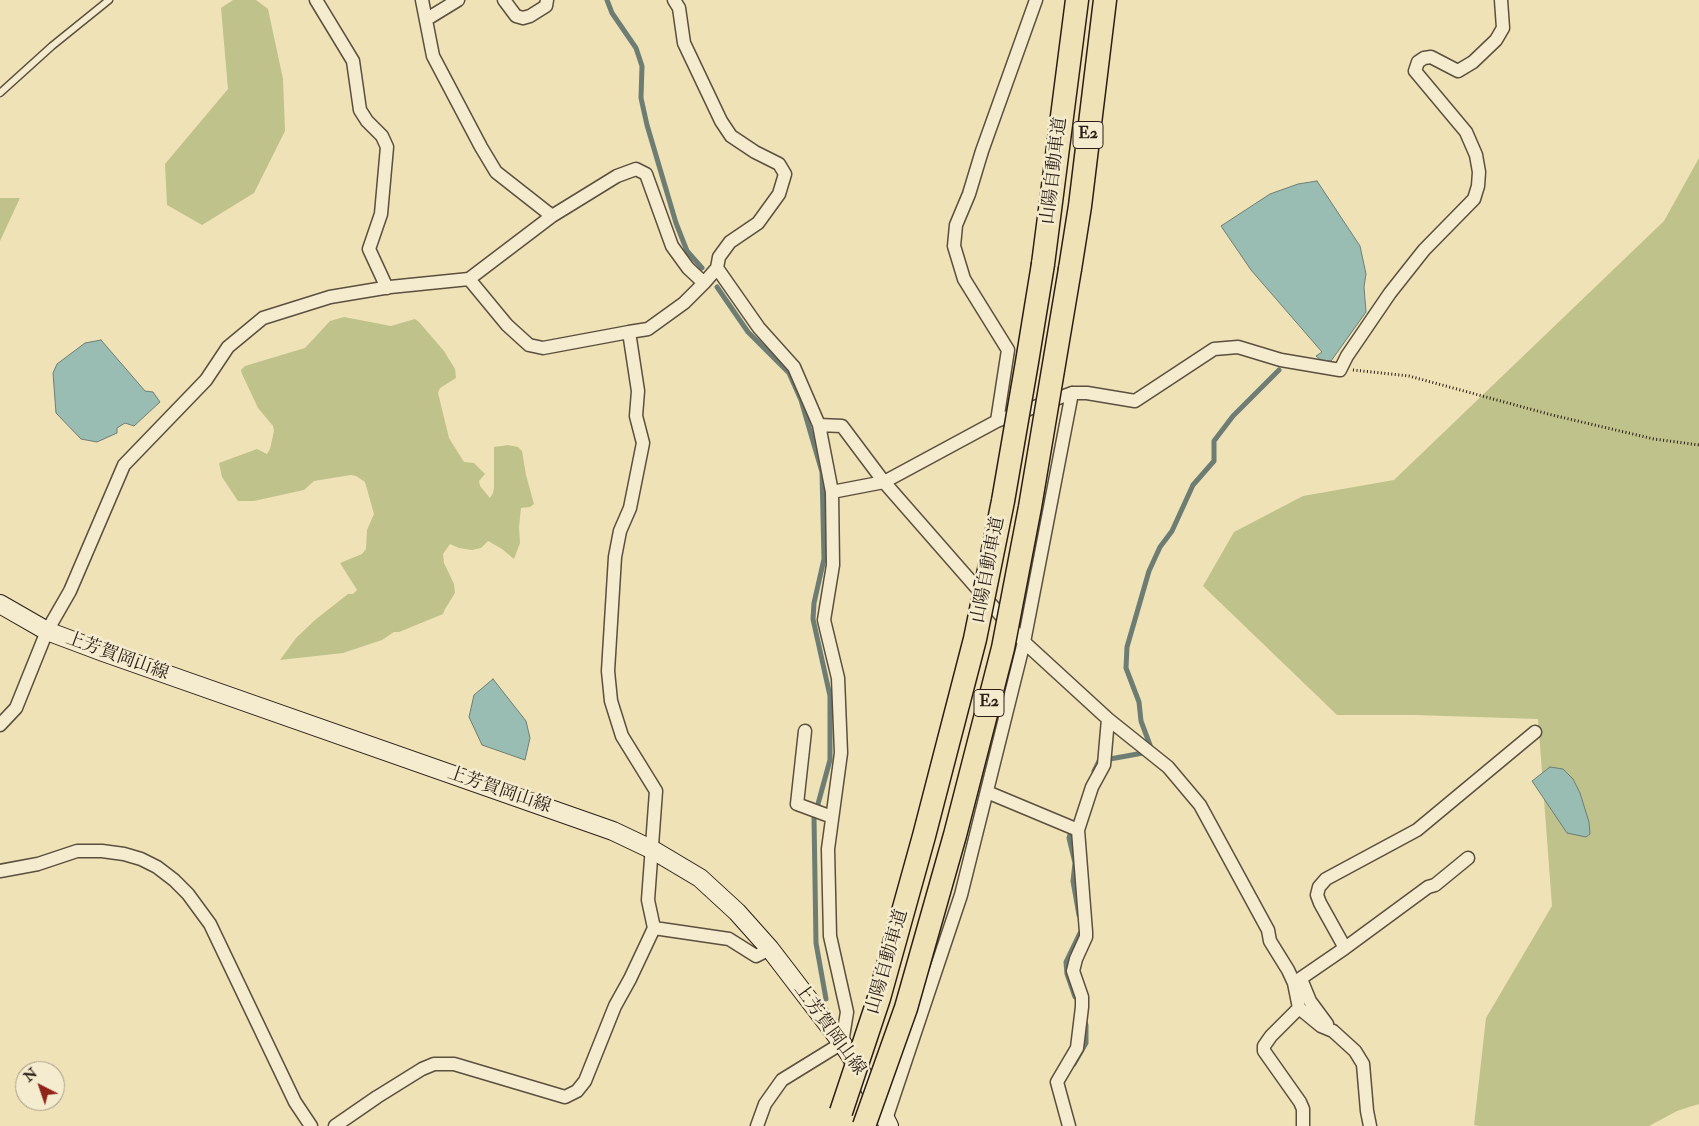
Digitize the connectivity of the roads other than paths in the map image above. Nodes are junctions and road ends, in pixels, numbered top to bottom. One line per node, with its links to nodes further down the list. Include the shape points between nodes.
1 (110, 0): 13 (lane)
2 (316, 0): 18 (street, via 353,61 360,110 387,147 381,214 369,249)
3 (422, 0): 12 (street)
4 (458, 0): 12 (street)
5 (504, 0): 6 (street, via 516,16 523,18 546,6)
6 (547, 0)
7 (674, 0): 15 (street, via 679,8 684,44 720,120 731,136 779,164 785,174 779,194 758,223 730,242 719,257)
8 (1036, 0): 21 (street, via 970,194 956,225 954,246 964,280 1008,350)
9 (1076, 0): 45 (highway, 山陽自動車道 / E2, bridge, via 1043,264 975,639 879,998)
10 (1105, 0): 50 (highway, 山陽自動車道 / E2, bridge, via 1080,206 1003,648 906,1008)
11 (1501, 0): 20 (street, via 1503,28 1496,40 1473,62 1458,71 1431,57 1424,58 1414,71 1466,132 1479,172 1474,199 1424,250 1390,293 1346,356 1340,370 1281,360 1238,347 1214,349 1135,401)
12 (427, 19): 14 (street, via 433,56 496,172)
13 (0, 93)
14 (552, 216): 16 (street); 17 (street, via 617,176 636,170 646,174 672,246)
15 (717, 268): 17 (street); 22 (street, via 759,328 794,367)
16 (470, 279): 18 (street); 19 (street, via 507,325 529,345 543,348)
17 (704, 283): 19 (street, via 684,303 648,329)
18 (387, 288): 26 (street, via 330,297 263,318 234,340 206,380 124,464 70,591)
19 (629, 332): 35 (street, via 638,391 636,416 644,443 615,557 608,671 610,701 622,736 656,791)
20 (1072, 393): 21 (street); 27 (street)
21 (997, 421): 23 (street)
22 (819, 425): 23 (street, via 842,426); 24 (street)
23 (884, 482): 24 (street); 27 (street)
24 (832, 492): 33 (street, via 833,566 824,620 838,678 841,753)
25 (0, 604): 26 (main road, 上芳賀岡山線)
26 (47, 631): 29 (street, via 16,708); 35 (main road, 上芳賀岡山線, via 613,831)
27 (1024, 642): 28 (street); 32 (street)
28 (1108, 719): 34 (street, via 1104,761); 41 (street, via 1168,767 1200,805 1268,930 1270,941)
29 (0, 725)
30 (806, 730): 33 (street, via 797,804)
31 (1535, 732): 39 (street, via 1417,830 1326,879 1317,895)
32 (987, 792): 34 (street); 46 (street, via 961,895)
33 (832, 817): 44 (street, via 828,849 830,936 847,1012)
34 (1074, 829): 51 (street, via 1086,937 1073,971 1082,998 1076,1048 1057,1082)
35 (653, 850): 38 (street, via 648,900); 40 (main road, 上芳賀岡山線, via 700,878)
36 (1468, 858): 39 (street)
37 (0, 871): 47 (street, via 38,864 77,851 102,850 141,859 174,880 210,924 295,1102)
38 (654, 928): 40 (street, via 728,939 756,956); 48 (street, via 615,1006 585,1081 577,1092 566,1097 454,1064 434,1064)
39 (1345, 948): 41 (street)
40 (770, 949): 44 (main road, 上芳賀岡山線)
41 (1297, 981): 42 (street); 43 (street)
42 (1299, 1008): 43 (street, via 1321,1026); 52 (street, via 1270,1036 1264,1051 1300,1102)
43 (1333, 1031): 53 (street, via 1355,1051 1363,1064)
44 (842, 1043): 46 (main road, 上芳賀岡山線); 49 (street, via 782,1080 765,1104)
45 (838, 1119)
46 (888, 1122)
47 (311, 1126)
48 (335, 1126)
49 (758, 1126)
50 (864, 1126)
51 (1069, 1126)
52 (1303, 1126)
53 (1370, 1126)

